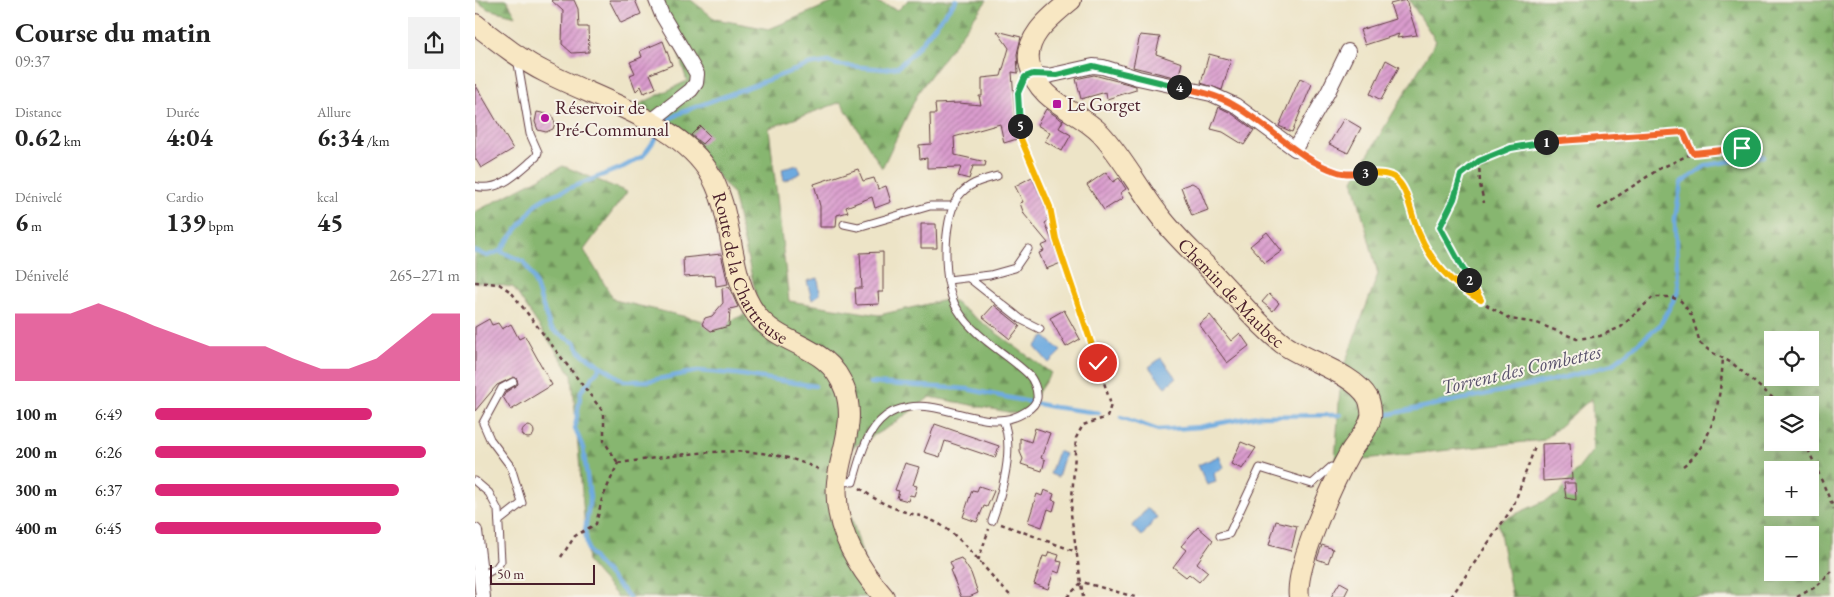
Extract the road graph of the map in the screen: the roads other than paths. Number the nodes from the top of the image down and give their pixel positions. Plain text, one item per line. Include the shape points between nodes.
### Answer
1 (656, 0) edge
2 (1071, 0) edge
3 (475, 24) edge
4 (1348, 51) dead end
5 (516, 54) junction
6 (1033, 74) junction
7 (653, 123) junction
8 (997, 176) dead end
9 (475, 186) edge
10 (954, 206) junction
11 (844, 224) dead end
12 (1028, 249) dead end
13 (969, 278) junction
14 (948, 280) junction
15 (1040, 329) dead end
16 (513, 382) dead end
17 (1003, 420) junction
18 (1340, 470) junction
19 (840, 478) junction
20 (475, 481) edge
21 (499, 521) junction
22 (992, 521) road end
23 (475, 534) edge
24 (1221, 536) dead end
25 (480, 577) junction
26 (483, 597) edge
27 (884, 597) edge
28 (1299, 597) edge

1 - 7 street via 697,74 691,90
2 - 6 street, Chemin de Maubec via 1038,30 1030,44 1028,57
3 - 5 street, Route de la Chartreuse
4 - 6 street via 1295,149 1235,105 1211,94 1138,78 1103,66 1048,76
5 - 7 street, Route de la Chartreuse via 544,72
5 - 9 lane via 537,157 503,183 494,187
6 - 18 street, Chemin de Maubec via 1047,98 1091,123 1184,245 1256,318 1283,344 1353,382 1368,398 1371,416 1368,425
7 - 19 street, Route de la Chartreuse via 673,134 700,160 712,177 726,212 740,279 749,305 760,320 821,356 836,370 846,392 849,417
8 - 10 lane via 977,181 959,196
10 - 11 lane via 930,206 858,227
10 - 14 lane via 945,257
12 - 13 lane via 1015,268
13 - 14 lane
13 - 15 lane via 1022,320
14 - 17 lane via 957,309 976,332 1029,375 1036,387 1037,398 1032,408 1020,416
16 - 21 lane via 503,388 483,423 490,439 511,467 522,503
17 - 19 lane via 987,420 929,407 899,409 887,415
17 - 22 lane via 1008,431 1003,490
18 - 24 lane via 1331,467 1312,484 1260,468 1229,534
18 - 28 street, Chemin de Maubec via 1305,560
19 - 27 street, Route de la Chartreuse via 837,500 843,532 861,568
20 - 21 lane via 489,492 498,510
21 - 25 lane via 501,561 496,568
23 - 25 street
25 - 26 street

